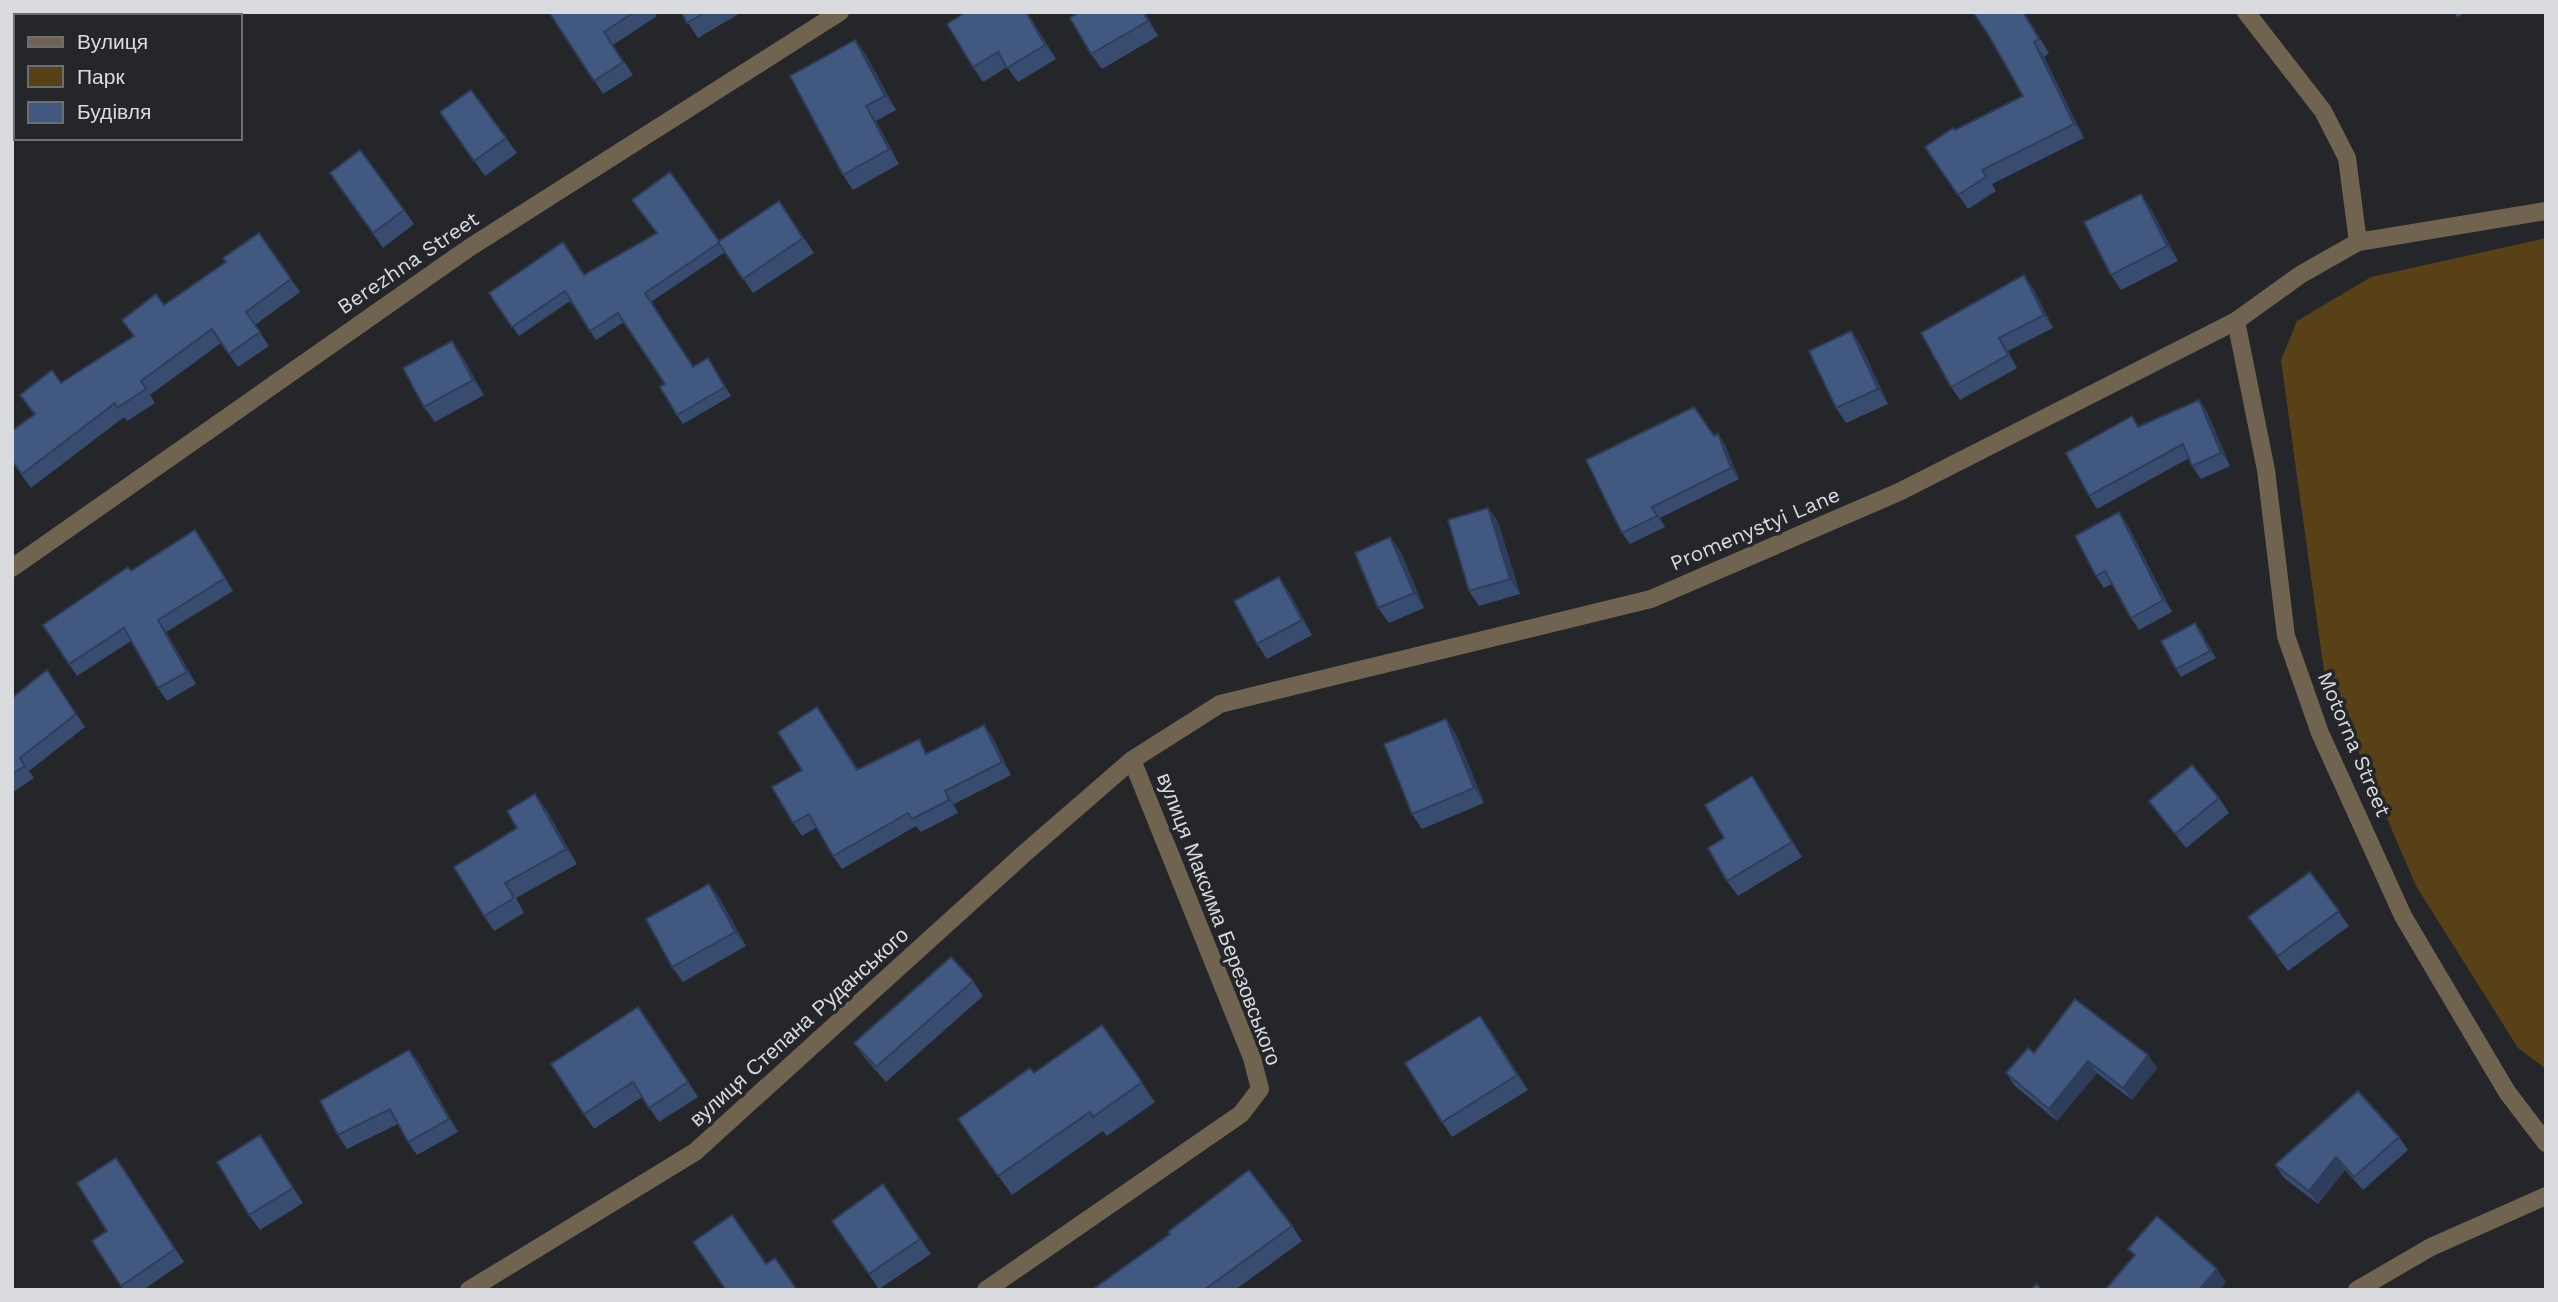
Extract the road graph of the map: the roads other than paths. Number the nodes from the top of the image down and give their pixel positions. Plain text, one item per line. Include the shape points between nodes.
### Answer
1 (840, 12) edge
2 (2246, 12) edge
3 (2546, 211) edge
4 (2358, 242) junction
5 (2236, 321) junction
6 (12, 568) edge
7 (1132, 760) junction
8 (2546, 1143) edge
9 (2546, 1195) edge
10 (469, 1290) edge
11 (986, 1290) edge
12 (2357, 1290) edge

1 - 6 street, Berezhna Street via 470,248
2 - 4 street via 2323,111 2347,158
3 - 4 street, Promenystyi Lane
4 - 5 street, Promenystyi Lane via 2300,275
5 - 7 street, Promenystyi Lane via 1899,492 1651,598 1220,704
5 - 8 street, Motorna Street via 2266,470 2286,636 2320,733 2403,916 2507,1091
7 - 10 street, вулиця Степана Руданського via 695,1152
7 - 11 street, вулиця Максима Березовського via 1252,1058 1260,1089 1241,1114
9 - 12 street via 2431,1247

